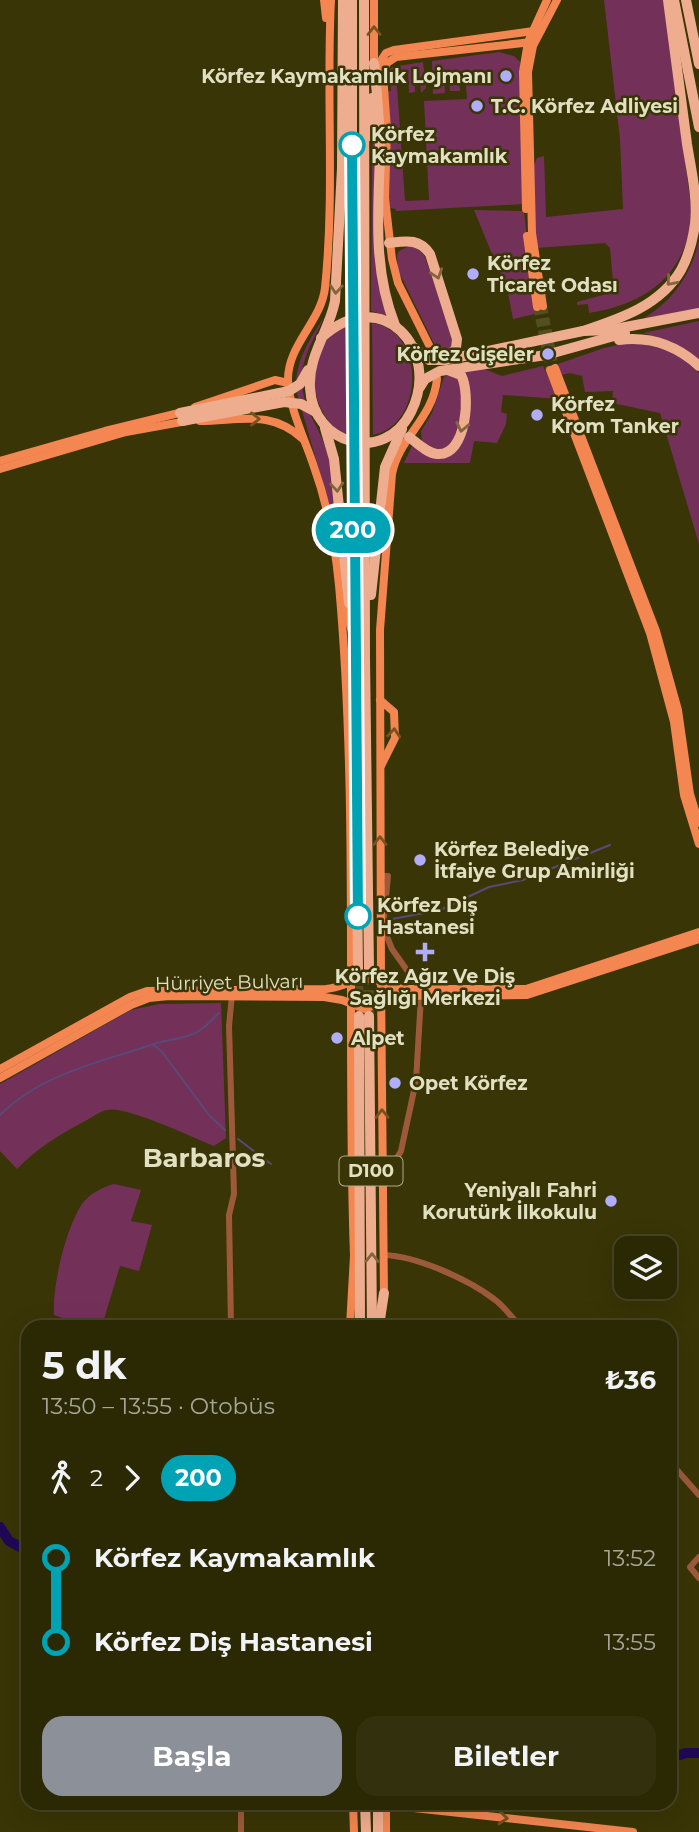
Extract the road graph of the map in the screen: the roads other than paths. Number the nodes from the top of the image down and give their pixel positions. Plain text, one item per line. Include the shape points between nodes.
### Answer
1 (324, 0) edge
2 (331, 0) edge
3 (340, 0) edge
4 (352, 0) edge
5 (364, 0) edge
6 (374, 0) edge
7 (547, 0) edge
8 (557, 0) edge
9 (668, 0) edge
10 (674, 0) edge
11 (687, 0) edge
12 (537, 31) junction
13 (329, 36) junction
14 (532, 42) junction
15 (374, 63) junction
16 (699, 64) edge
17 (383, 72) junction
18 (699, 127) edge
19 (365, 189) junction
20 (386, 213) junction
21 (389, 243) junction
22 (540, 307) tunnel mouth
23 (699, 313) edge
24 (699, 319) edge
25 (392, 323) junction
26 (583, 331) junction
27 (321, 338) junction
28 (410, 343) junction
29 (583, 345) junction
30 (428, 354) junction
31 (292, 358) junction
32 (312, 363) junction
33 (447, 365) junction
34 (699, 366) edge
35 (432, 380) junction
36 (269, 382) junction
37 (288, 383) junction
38 (418, 391) junction
39 (218, 410) junction
40 (315, 414) junction
41 (296, 416) junction
42 (181, 417) junction
43 (278, 421) junction
44 (404, 424) junction
45 (409, 437) junction
46 (306, 442) junction
47 (0, 461) edge
48 (0, 469) edge
49 (339, 584) junction
50 (354, 642) junction
51 (380, 647) junction
52 (365, 658) junction
53 (355, 664) junction
54 (380, 700) junction
55 (349, 722) junction
56 (380, 769) junction
57 (699, 823) edge
58 (699, 844) edge
59 (384, 876) junction
60 (699, 932) edge
61 (699, 939) edge
62 (350, 982) junction
63 (381, 982) junction
64 (232, 993) junction
65 (421, 993) junction
66 (381, 1002) junction
67 (351, 1005) junction
68 (0, 1069) edge
69 (0, 1078) edge
70 (383, 1182) junction
71 (384, 1255) junction
72 (354, 1256) junction
73 (384, 1293) joint
74 (231, 1320) edge
75 (350, 1320) edge
76 (358, 1320) edge
77 (358, 1320) edge
78 (372, 1320) edge
79 (382, 1320) edge
80 (514, 1320) edge
81 (677, 1470) edge
82 (699, 1495) edge
83 (699, 1557) edge
84 (699, 1578) edge
85 (241, 1810) edge
86 (353, 1810) edge
87 (365, 1810) edge
88 (382, 1810) edge
89 (384, 1810) edge
90 (443, 1810) edge
91 (241, 1832) edge
92 (354, 1832) edge
93 (366, 1832) edge
94 (378, 1832) edge
95 (386, 1832) edge
96 (633, 1832) edge

1 - 13 main road
2 - 13 main road
3 -> 27 highway via 342,168 336,288 333,311
4 - 50 highway
5 - 19 highway
15 -> 6 main road
7 - 12 main road
8 - 12 main road
9 -> 26 highway via 693,191 695,224 690,244 680,271 664,290 634,313
10 - 18 highway
11 - 16 highway
12 - 14 main road
12 - 17 main road via 394,50 384,56
13 - 31 main road via 325,285 318,313
14 - 17 main road via 396,58
14 - 22 main road via 523,72 526,234
15 - 19 highway
15 - 25 highway via 379,261
17 - 20 main road
19 - 52 highway
20 - 21 main road
20 - 30 main road via 391,275
21 - 30 main road via 398,283
21 -> 33 highway via 415,241 430,254 457,339
23 - 26 highway
24 - 29 highway
25 - 27 highway via 377,317 350,318
25 - 28 highway
26 - 33 highway
27 - 32 highway
28 - 30 highway
28 - 38 highway
29 - 33 highway via 545,355
29 - 34 highway via 637,338 655,341
30 - 33 highway
31 - 36 main road
31 - 37 main road
32 - 39 highway via 294,389
32 - 40 highway via 310,392
33 - 35 highway via 435,372
33 -> 45 highway via 461,375 467,391 459,441 448,453 437,454
35 - 38 highway
35 - 45 main road via 429,410
35 - 51 main road via 425,408 389,467 374,636
36 - 37 main road
36 - 42 main road via 216,398
37 - 41 main road
38 - 44 highway
39 - 40 highway via 284,402
39 - 42 highway
40 - 44 highway via 344,440 365,443 391,435
40 -> 50 highway via 334,460
41 - 43 main road
41 - 46 main road
42 -> 43 main road
42 - 47 main road via 105,430
42 - 48 main road
43 - 46 main road
44 - 52 highway via 385,467
45 - 51 main road via 392,474
46 - 49 main road via 329,511
49 - 50 main road
49 - 55 main road
50 - 53 highway
51 - 54 main road
52 - 53 highway via 364,970
53 - 55 main road
54 - 56 main road
56 -> 54 main road via 396,734 394,712
55 - 62 main road
59 -> 56 main road
57 - 58 main road via 690,794 678,710 656,631 553,369 650,633 674,722 684,795
59 - 63 main road
59 - 65 street via 385,932
60 - 65 main road, Hürriyet Bulvarı via 526,989
61 - 65 main road, Hürriyet Bulvarı via 527,995
62 - 63 main road, Hürriyet Bulvarı via 366,978
62 - 64 main road, Hürriyet Bulvarı via 335,988
62 - 67 main road
63 - 65 main road, Hürriyet Bulvarı
63 - 66 main road
64 - 67 main road, Hürriyet Bulvarı via 324,997
64 - 68 main road, Hürriyet Bulvarı via 147,991
64 - 69 main road, Hürriyet Bulvarı via 149,998
64 - 74 street
65 - 66 main road, Hürriyet Bulvarı
65 - 70 street via 416,1081 401,1151
66 - 67 main road, Hürriyet Bulvarı via 365,1009
70 -> 66 main road
67 - 72 main road
70 - 71 main road
71 - 73 main road
71 - 80 street via 402,1256 458,1278 495,1299
72 - 75 main road
72 - 76 highway
73 - 79 highway
78 -> 77 highway, D100 via 364,1016
81 - 82 street
83 - 84 street via 690,1567
85 - 91 street
86 - 92 main road
87 - 93 highway
88 - 94 highway
89 - 95 main road
90 -> 96 main road

